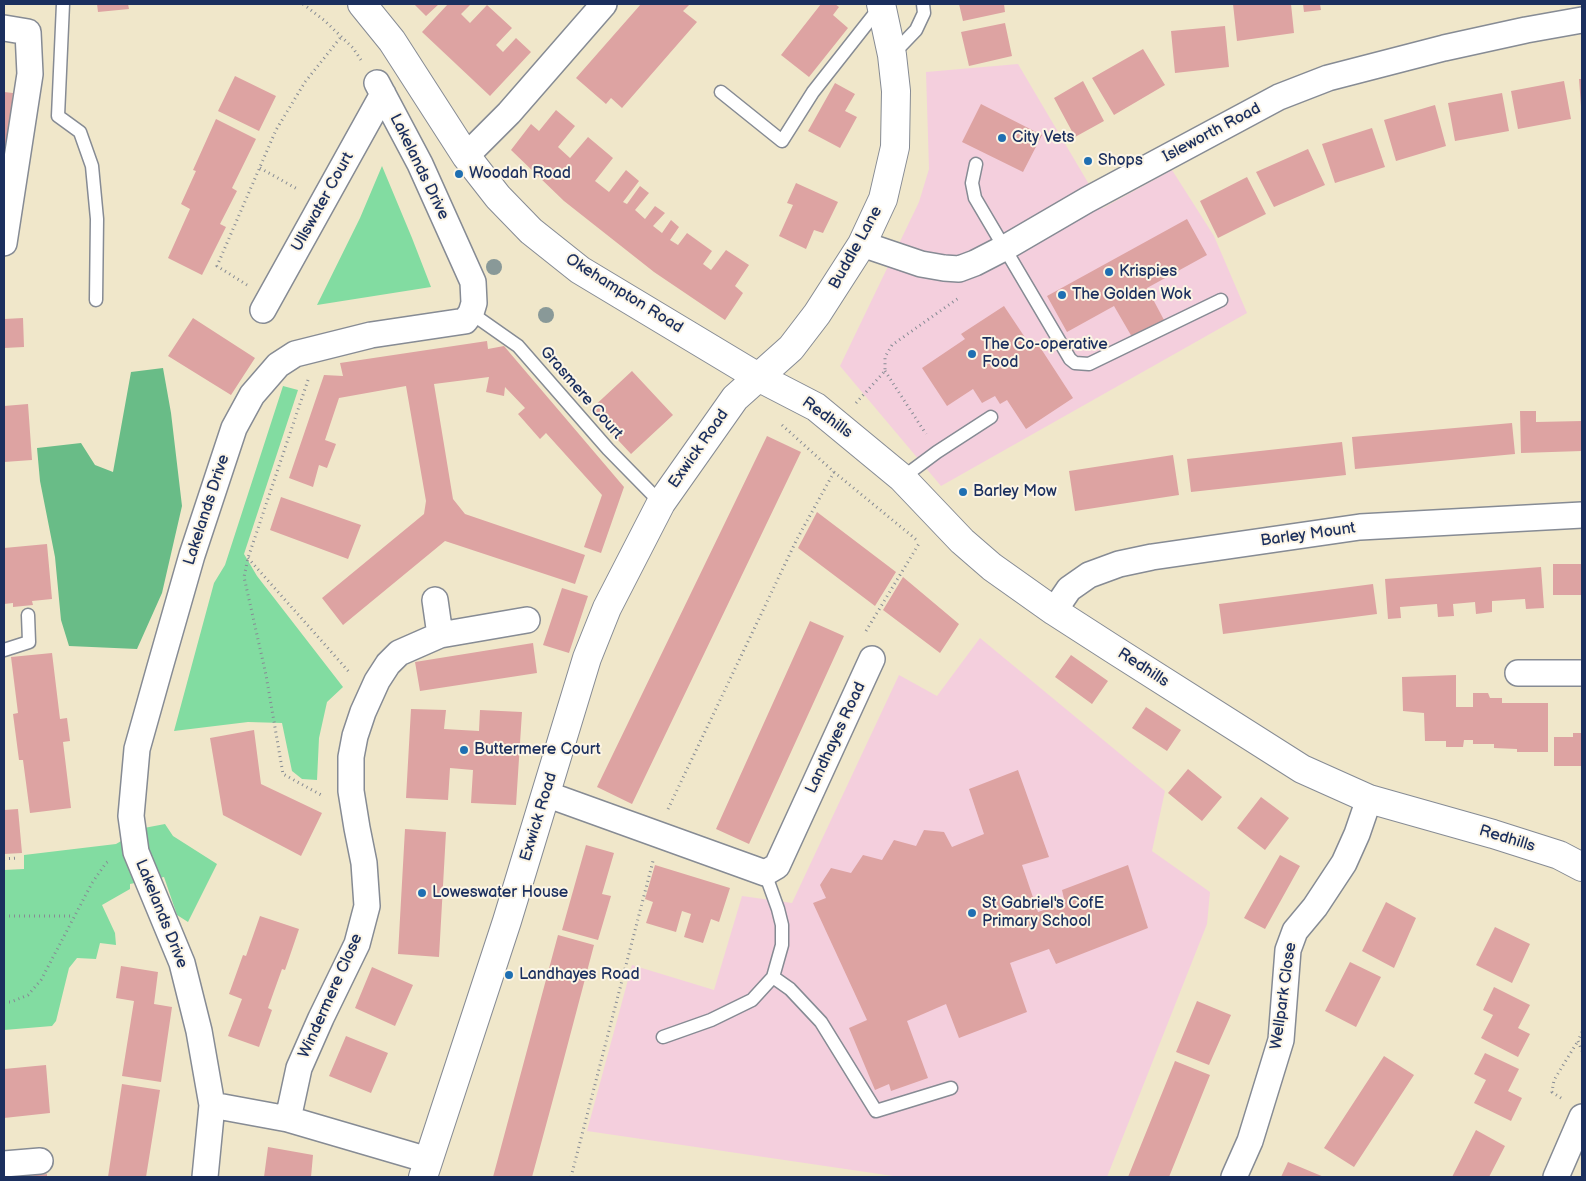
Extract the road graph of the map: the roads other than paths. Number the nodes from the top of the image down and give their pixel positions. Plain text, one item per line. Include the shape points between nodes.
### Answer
1 (63, 4) edge
2 (362, 4) edge
3 (604, 4) edge
4 (881, 4) edge
5 (923, 4) edge
6 (1582, 20) edge
7 (4, 28) edge
8 (892, 55) junction
9 (380, 89) joint
10 (721, 92) dead end
11 (466, 156) junction
12 (976, 164) dead end
13 (4, 243) edge
14 (862, 244) junction
15 (1003, 248) junction
16 (96, 300) dead end
17 (1221, 300) dead end
18 (266, 304) road end
19 (471, 313) junction
20 (758, 377) junction
21 (991, 417) dead end
22 (902, 478) junction
23 (661, 503) junction
24 (1582, 515) edge
25 (435, 600) dead end
26 (1054, 611) junction
27 (28, 615) dead end
28 (527, 620) dead end
29 (440, 636) junction
30 (4, 650) edge
31 (872, 659) road end
32 (1518, 672) dead end
33 (1582, 673) edge
34 (546, 794) junction
35 (1369, 799) junction
36 (1582, 867) edge
37 (765, 873) junction
38 (774, 977) junction
39 (663, 1037) dead end
40 (951, 1088) dead end
41 (212, 1105) junction
42 (1582, 1117) edge
43 (288, 1119) junction
44 (40, 1161) dead end
45 (4, 1164) edge
46 (426, 1169) edge
47 (205, 1177) edge
48 (1234, 1177) edge
49 (1556, 1177) edge

1 - 16 lane via 58,116 80,132 92,166 97,219
2 - 11 street, Okehampton Road via 392,42
3 - 11 street via 509,113
4 - 8 street, Buddle Lane
4 - 10 lane via 813,92 782,141
5 - 8 lane via 924,13 916,30
6 - 15 street, Isleworth Road via 1444,48 1328,78 1279,97
7 - 13 street via 28,32 30,74
8 - 14 street, Buddle Lane via 896,91 895,148 883,199
9 - 18 street, Ullswater Court via 323,203
9 - 19 street, Lakelands Drive via 420,164 473,282
11 - 20 street, Okehampton Road via 531,231 580,270
12 - 15 lane via 972,183 974,198
14 - 15 street, Isleworth Road via 921,264 959,269
14 - 20 street, Buddle Lane via 792,348
15 - 17 lane via 1070,359 1081,364 1089,364
19 - 23 lane, Grasmere Court via 518,346 608,449
19 - 41 street, Lakelands Drive via 465,320 371,335 295,354 278,365 252,395 234,428 192,555 137,749 131,816 136,852 182,964 199,1031
20 - 22 street, Redhills via 816,407
20 - 23 street, Exwick Road via 735,398
21 - 22 lane
22 - 26 street, Redhills via 992,567
23 - 34 street, Exwick Road via 607,608 587,658
24 - 26 street, Barley Mount via 1360,527 1152,557 1089,575 1069,589
25 - 29 street
26 - 35 street, Redhills via 1302,769
27 - 30 lane via 29,642
28 - 29 street, Windermere Close
29 - 43 street, Windermere Close via 400,653 388,664 370,696 355,736 351,756 351,791 364,862 367,906 357,944 299,1068
31 - 37 street, Landhayes Road via 777,866
32 - 33 street
34 - 37 street
34 - 46 street, Exwick Road
35 - 36 street, Redhills via 1560,855
35 - 48 street, Wellpark Close via 1344,863 1292,937 1288,950 1281,1040 1250,1141
37 - 38 lane via 782,924 782,944
38 - 39 lane via 752,1000 711,1020
38 - 40 lane via 790,989 820,1022 876,1111
41 - 43 street
41 - 47 street, Lakelands Drive
42 - 49 street
43 - 46 street
44 - 45 street

